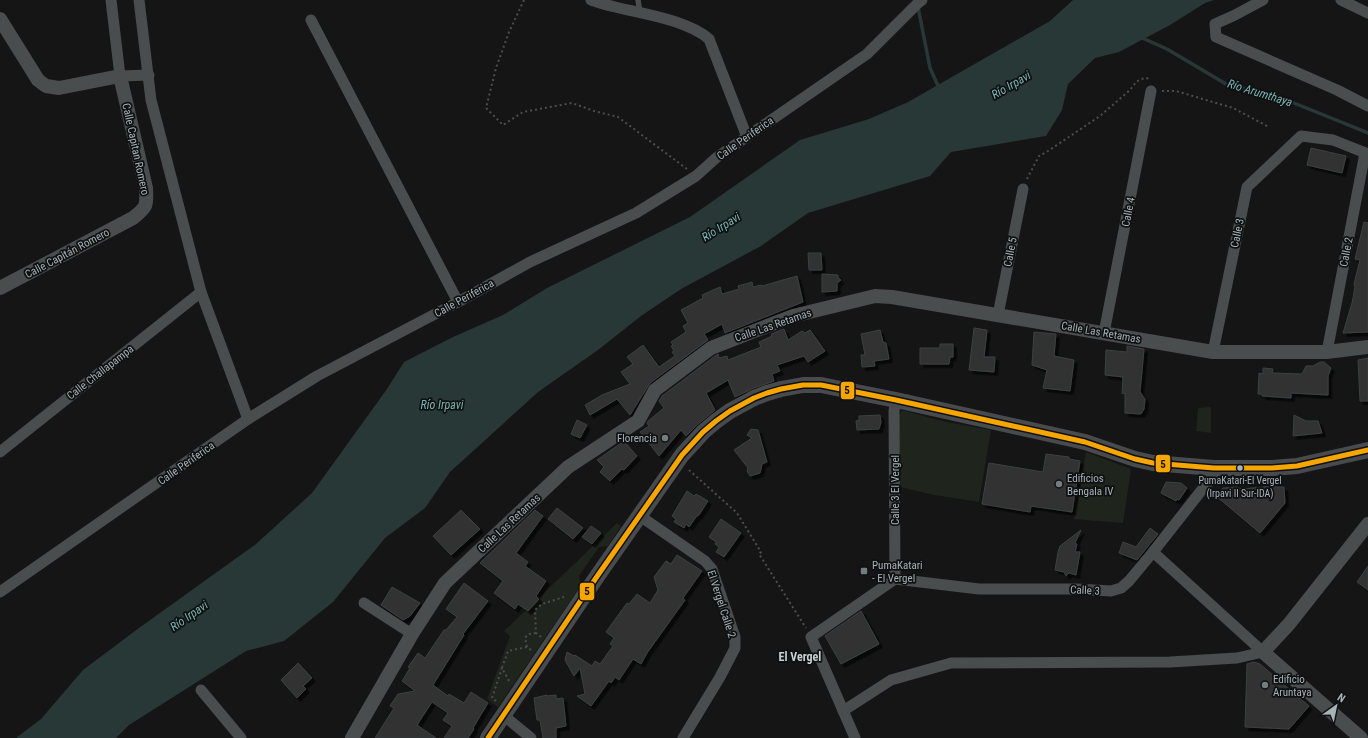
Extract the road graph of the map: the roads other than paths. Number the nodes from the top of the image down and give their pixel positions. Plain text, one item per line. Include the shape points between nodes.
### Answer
1 (110, 0) edge
2 (139, 0) edge
3 (591, 0) edge
4 (638, 0) edge
5 (922, 0) edge
6 (1264, 0) edge
7 (1341, 0) edge
8 (640, 13) junction
9 (1368, 13) edge
10 (0, 19) edge
11 (311, 20) dead end
12 (148, 75) junction
13 (120, 76) junction
14 (1151, 91) road end
15 (1368, 106) edge
16 (747, 136) junction
17 (1367, 153) edge
18 (1023, 189) road end
19 (133, 218) joint
20 (0, 288) edge
21 (201, 292) junction
22 (458, 302) junction
23 (998, 315) junction
24 (1104, 333) junction
25 (1368, 346) edge
26 (1213, 352) junction
27 (1327, 352) junction
28 (896, 400) junction
29 (248, 419) junction
30 (1368, 450) edge
31 (0, 452) edge
32 (1214, 468) junction
33 (640, 516) junction
34 (1368, 524) edge
35 (1154, 552) junction
36 (895, 579) junction
37 (0, 592) edge
38 (364, 603) dead end
39 (412, 634) junction
40 (1263, 652) junction
41 (201, 690) dead end
42 (500, 709) junction
43 (843, 711) junction
44 (241, 738) edge
45 (352, 738) edge
46 (488, 738) edge
47 (531, 738) edge
48 (684, 738) edge
49 (855, 738) edge
50 (1361, 738) edge

1 - 13 street
2 - 12 street
3 - 8 street
4 - 8 lane
5 - 16 street, Calle Periferica via 868,54
6 - 15 street via 1215,24 1216,37
7 - 9 street
8 - 16 street via 694,29 709,39
10 - 13 street via 38,80 46,86 59,88
11 - 22 street
12 - 13 street
12 - 21 street via 151,100
13 - 19 street, Calle Capitan Romero via 146,188 147,200 144,209
14 - 24 street, Calle 4
16 - 22 street, Calle Periferica via 696,176 636,213 530,262
17 - 26 street, Calle 3 via 1333,140 1302,136 1247,187
17 - 27 street, Calle 2
18 - 23 street, Calle 5
19 - 20 street, Calle Capitán Romero
21 - 29 street
21 - 31 street, Calle Challapampa
22 - 29 street, Calle Periferica via 317,376
23 - 24 street, Calle Las Retamas
23 - 39 street, Calle Las Retamas via 892,296 875,296 793,316 711,348 655,390 638,421 568,467 445,583
24 - 26 street, Calle Las Retamas
25 - 27 street, Calle Las Retamas
26 - 27 street, Calle Las Retamas
28 - 32 main road via 1085,442 1135,459
28 - 33 main road via 821,385 781,389 754,398 730,411 703,432 682,455
28 - 36 street, Calle 3 El Vergel
29 - 37 street, Calle Periferica
30 - 32 main road via 1297,466 1260,469
32 - 35 street, Calle 3 via 1212,477
33 - 42 main road
33 - 48 street, El Vergel Calle 2 via 712,568 735,637 735,648
34 - 40 street
35 - 36 street, Calle 3 via 1129,581 1112,591 979,589
35 - 40 street
36 - 43 street via 811,637
38 - 39 street
39 - 45 street, Calle Las Retamas
40 - 43 street via 1237,658 1177,662 951,663 891,680
40 - 50 street
41 - 44 street
42 - 46 main road
42 - 47 street
43 - 49 street

